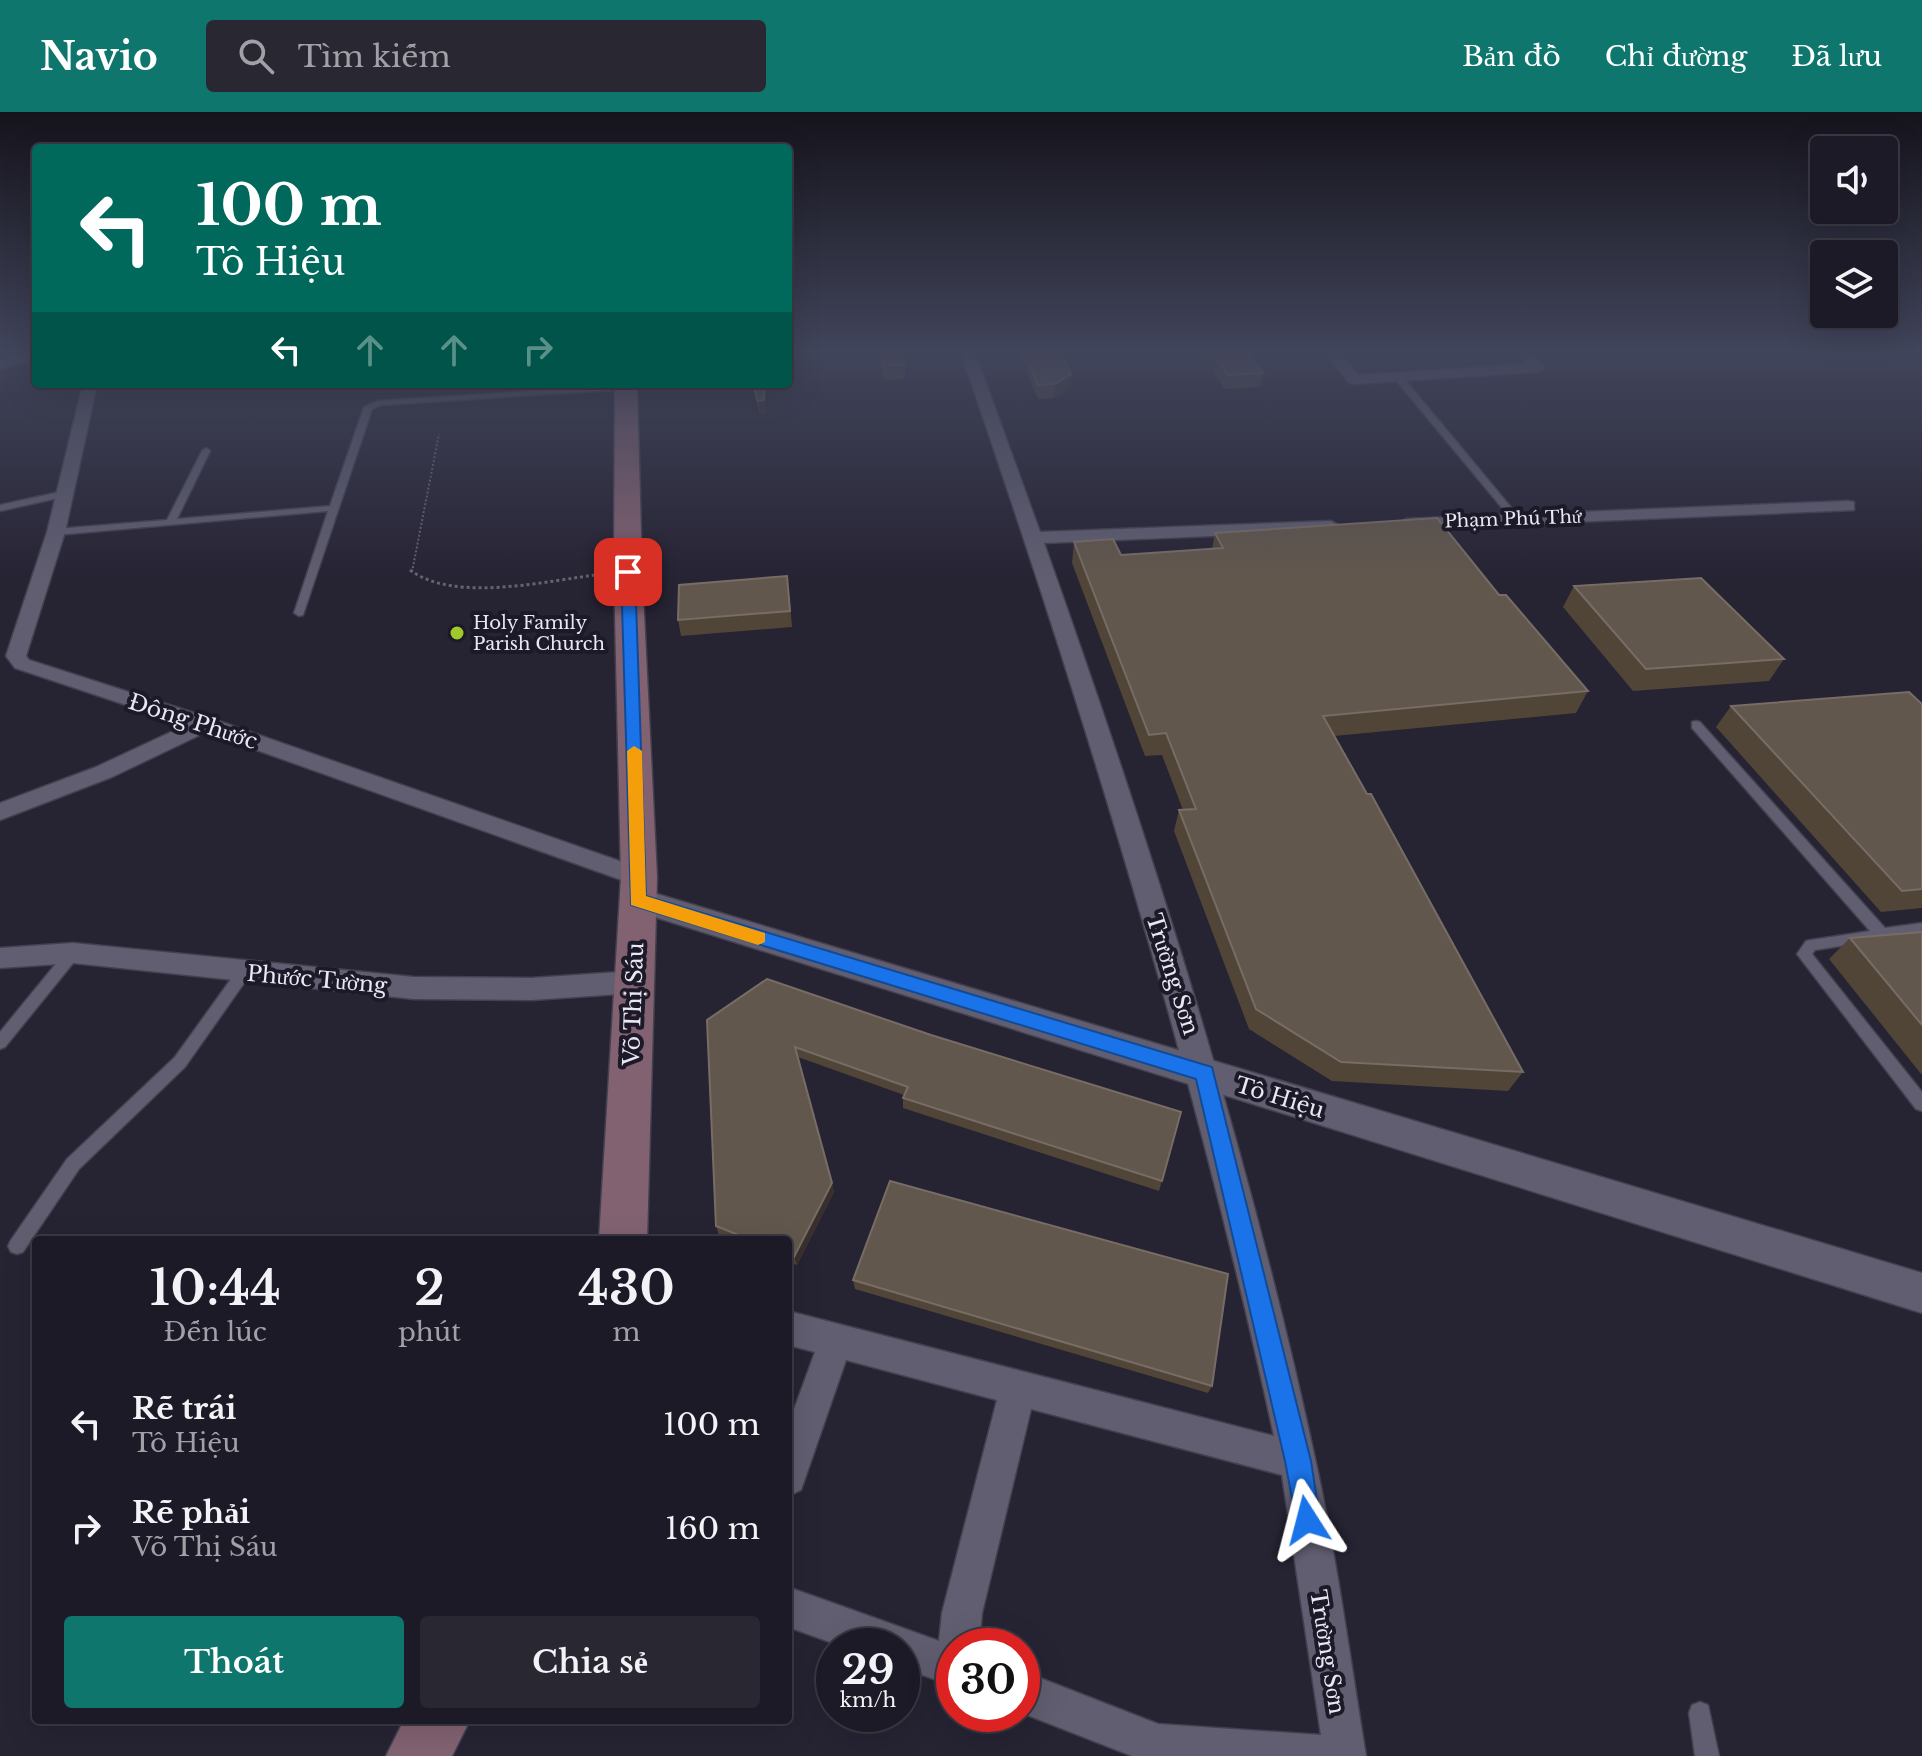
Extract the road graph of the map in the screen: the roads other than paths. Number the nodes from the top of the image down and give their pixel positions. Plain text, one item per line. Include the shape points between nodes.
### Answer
1 (80, 427) edge
2 (361, 427) edge
3 (626, 427) edge
4 (995, 427) edge
5 (1439, 427) edge
6 (206, 451) dead end
7 (64, 494) junction
8 (1848, 506) dead end
9 (0, 508) edge
10 (334, 508) junction
11 (1516, 519) junction
12 (171, 522) junction
13 (1392, 524) edge
14 (1345, 526) edge
15 (56, 532) junction
16 (1035, 538) junction
17 (299, 613) dead end
18 (205, 724) junction
19 (1696, 725) dead end
20 (0, 812) edge
21 (638, 889) junction
22 (1922, 928) edge
23 (1880, 932) junction
24 (73, 953) junction
25 (0, 958) edge
26 (244, 972) junction
27 (634, 982) junction
28 (0, 1043) edge
29 (1204, 1073) junction
30 (1922, 1104) edge
31 (623, 1236) edge
32 (17, 1246) dead end
33 (1922, 1293) edge
34 (792, 1329) edge
35 (836, 1341) junction
36 (1018, 1388) junction
37 (1298, 1461) junction
38 (792, 1466) edge
39 (792, 1608) edge
40 (847, 1628) edge
41 (961, 1628) edge
42 (1040, 1699) edge
43 (1700, 1713) dead end
44 (437, 1724) edge
45 (417, 1756) edge
46 (1320, 1756) edge
47 (1345, 1756) edge
48 (1707, 1756) edge

1 - 7 street, Đông Phước
2 - 10 lane
3 - 21 main road, Võ Thị Sáu
4 - 16 street, Trường Sơn
5 - 11 lane
6 - 12 lane
7 - 9 lane
7 - 15 street, Đông Phước
8 - 11 street, Phạm Phú Thứ
10 - 12 lane
10 - 17 lane
11 - 13 street, Phạm Phú Thứ
12 - 15 lane
14 - 16 street
15 - 18 street, Đông Phước via 16,656 22,664
16 - 29 street, Trường Sơn
18 - 20 street via 111,772
18 - 21 street, Đông Phước
19 - 23 lane
21 - 27 main road, Võ Thị Sáu
21 - 29 street, Tô Hiệu
22 - 23 lane
23 - 30 lane via 1811,945 1804,954
24 - 25 street, Phước Tường
24 - 26 street, Phước Tường
24 - 28 lane
26 - 27 street, Phước Tường via 477,990
26 - 32 lane via 180,1062 73,1164
27 - 31 main road, Võ Thị Sáu
29 - 33 street, Tô Hiệu
29 - 37 street, Trường Sơn
34 - 35 street
35 - 36 street
35 - 38 street
36 - 37 street
36 - 41 street
37 - 47 street, Trường Sơn
39 - 40 street
42 - 46 street via 1158,1745
43 - 48 lane
44 - 45 main road

